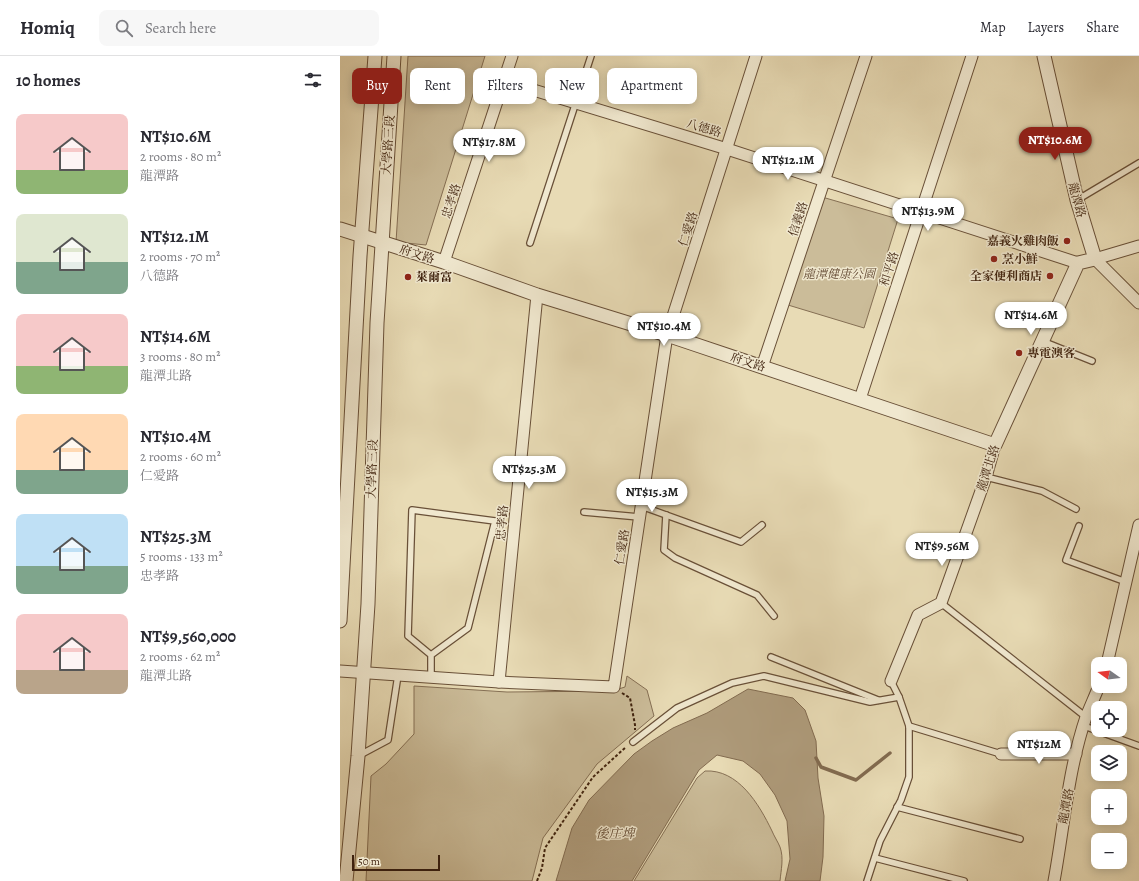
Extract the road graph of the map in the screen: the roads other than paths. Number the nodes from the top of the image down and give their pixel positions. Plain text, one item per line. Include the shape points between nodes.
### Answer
1 (374, 56) edge
2 (394, 56) edge
3 (512, 56) edge
4 (591, 56) edge
5 (756, 56) edge
6 (866, 56) edge
7 (972, 56) edge
8 (1044, 56) edge
9 (508, 68) edge
10 (587, 68) edge
11 (496, 104) edge
12 (574, 104) edge
13 (582, 104) edge
14 (728, 149) junction
15 (1139, 163) edge
16 (824, 181) junction
17 (1077, 200) junction
18 (922, 212) junction
19 (340, 229) edge
20 (361, 236) junction
21 (381, 243) junction
22 (530, 243) dead end
23 (1139, 246) edge
24 (1095, 259) junction
25 (444, 262) junction
26 (1078, 262) junction
27 (536, 295) junction
28 (1139, 303) edge
29 (667, 335) junction
30 (1042, 341) junction
31 (1092, 361) dead end
32 (762, 367) junction
33 (860, 399) junction
34 (995, 445) junction
35 (986, 477) junction
36 (1076, 509) dead end
37 (584, 512) dead end
38 (640, 512) junction
39 (666, 515) junction
40 (762, 525) dead end
41 (1139, 525) edge
42 (1079, 526) dead end
43 (1135, 559) edge
44 (1126, 582) junction
45 (942, 603) junction
46 (774, 616) dead end
47 (340, 621) edge
48 (431, 655) junction
49 (771, 657) dead end
50 (1109, 657) edge
51 (340, 671) edge
52 (364, 672) junction
53 (398, 675) junction
54 (431, 677) junction
55 (499, 682) junction
56 (891, 682) joint
57 (1096, 693) edge
58 (899, 697) junction
59 (878, 700) junction
60 (1085, 722) junction
61 (909, 726) junction
62 (633, 742) road end
63 (1139, 746) edge
64 (1001, 754) joint
65 (1076, 754) junction
66 (358, 756) junction
67 (897, 807) junction
68 (1020, 839) dead end
69 (875, 858) junction
70 (346, 881) edge
71 (867, 881) edge
72 (964, 881) edge
73 (1054, 881) edge

1 - 20 street, 大學路三段
2 - 21 street, 大學路三段
3 - 9 street, 忠孝路
4 - 10 lane
5 - 14 street, 仁愛路
6 - 16 street, 信義路
7 - 18 street, 和平路
8 - 17 street, 龍潭路
11 - 25 street, 忠孝路
12 - 22 lane
13 - 14 street, 八德路
14 - 16 street, 八德路
14 - 29 street, 仁愛路
15 - 17 lane
16 - 18 street, 八德路
16 - 32 street, 信義路
17 - 24 street, 龍潭路
18 - 26 street, 八德路
18 - 33 street, 和平路
19 - 20 street, 府文路
20 - 21 street, 府文路
20 - 47 street, 大學路三段
21 - 25 street, 府文路
21 - 52 street, 大學路三段
23 - 24 street
24 - 26 street
24 - 28 street, 龍潭路
25 - 27 street, 府文路
26 - 30 street, 龍潭北路
27 - 29 street, 府文路
27 - 55 street, 忠孝路
29 - 32 street, 府文路
29 - 38 street, 仁愛路
30 - 31 lane
30 - 34 street, 龍潭北路
32 - 33 street, 府文路
33 - 34 street, 府文路
34 - 35 street, 龍潭北路
35 - 36 lane via 1042,491
35 - 45 street, 龍潭北路
37 - 38 lane
38 - 39 lane
38 - 55 street, 仁愛路 via 614,687
39 - 40 lane via 741,542
39 - 46 lane via 664,550 675,558 757,595
41 - 43 street
42 - 44 lane via 1066,560
43 - 44 street
44 - 50 street
45 - 56 street via 918,615
45 - 60 lane
48 - 48 lane via 408,636 412,510 495,521 468,628
48 - 54 lane
49 - 59 lane
51 - 52 street
52 - 53 street
52 - 66 street, 大學路三段
53 - 54 street
53 - 66 lane via 388,740
54 - 55 street
56 - 58 lane
57 - 60 street, 龍潭路
58 - 59 lane
58 - 61 lane
59 - 62 lane via 870,702 764,676 732,683 677,708
60 - 63 lane
60 - 65 street, 龍潭路
61 - 64 lane
61 - 67 lane via 909,777
64 - 65 street
65 - 73 street, 龍潭路
66 - 70 street, 大學路三段
67 - 68 lane
67 - 69 lane via 880,841
69 - 71 lane
69 - 72 lane

